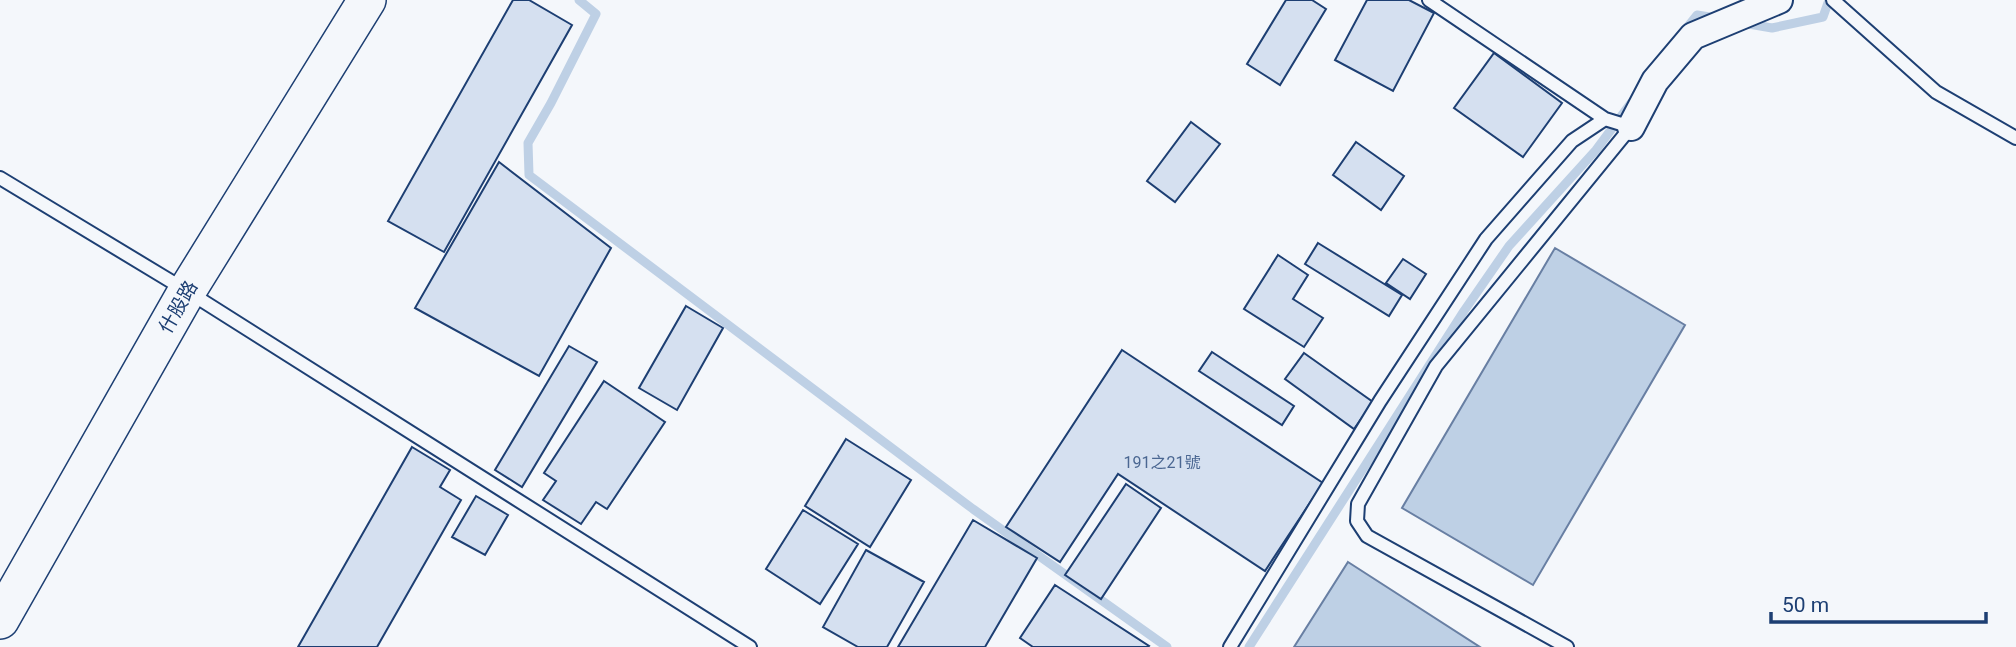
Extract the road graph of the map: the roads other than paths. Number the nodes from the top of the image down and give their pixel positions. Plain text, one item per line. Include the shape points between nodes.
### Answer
1 (367, 0) edge
2 (1429, 0) edge
3 (1779, 0) edge
4 (1833, 0) edge
5 (1605, 119) junction
6 (1631, 127) junction
7 (2016, 138) edge
8 (0, 178) edge
9 (187, 291) junction
10 (0, 620) edge
11 (750, 647) edge
12 (1230, 647) edge
13 (1567, 647) edge

1 - 9 street, 什股路
2 - 5 lane
3 - 6 street via 1693,36 1655,81
4 - 7 lane via 1936,92
5 - 6 lane
5 - 12 lane via 1572,141 1486,239 1380,401
6 - 13 lane via 1436,366 1359,503 1357,521 1367,536
8 - 9 lane
9 - 10 street, 什股路
9 - 11 lane

